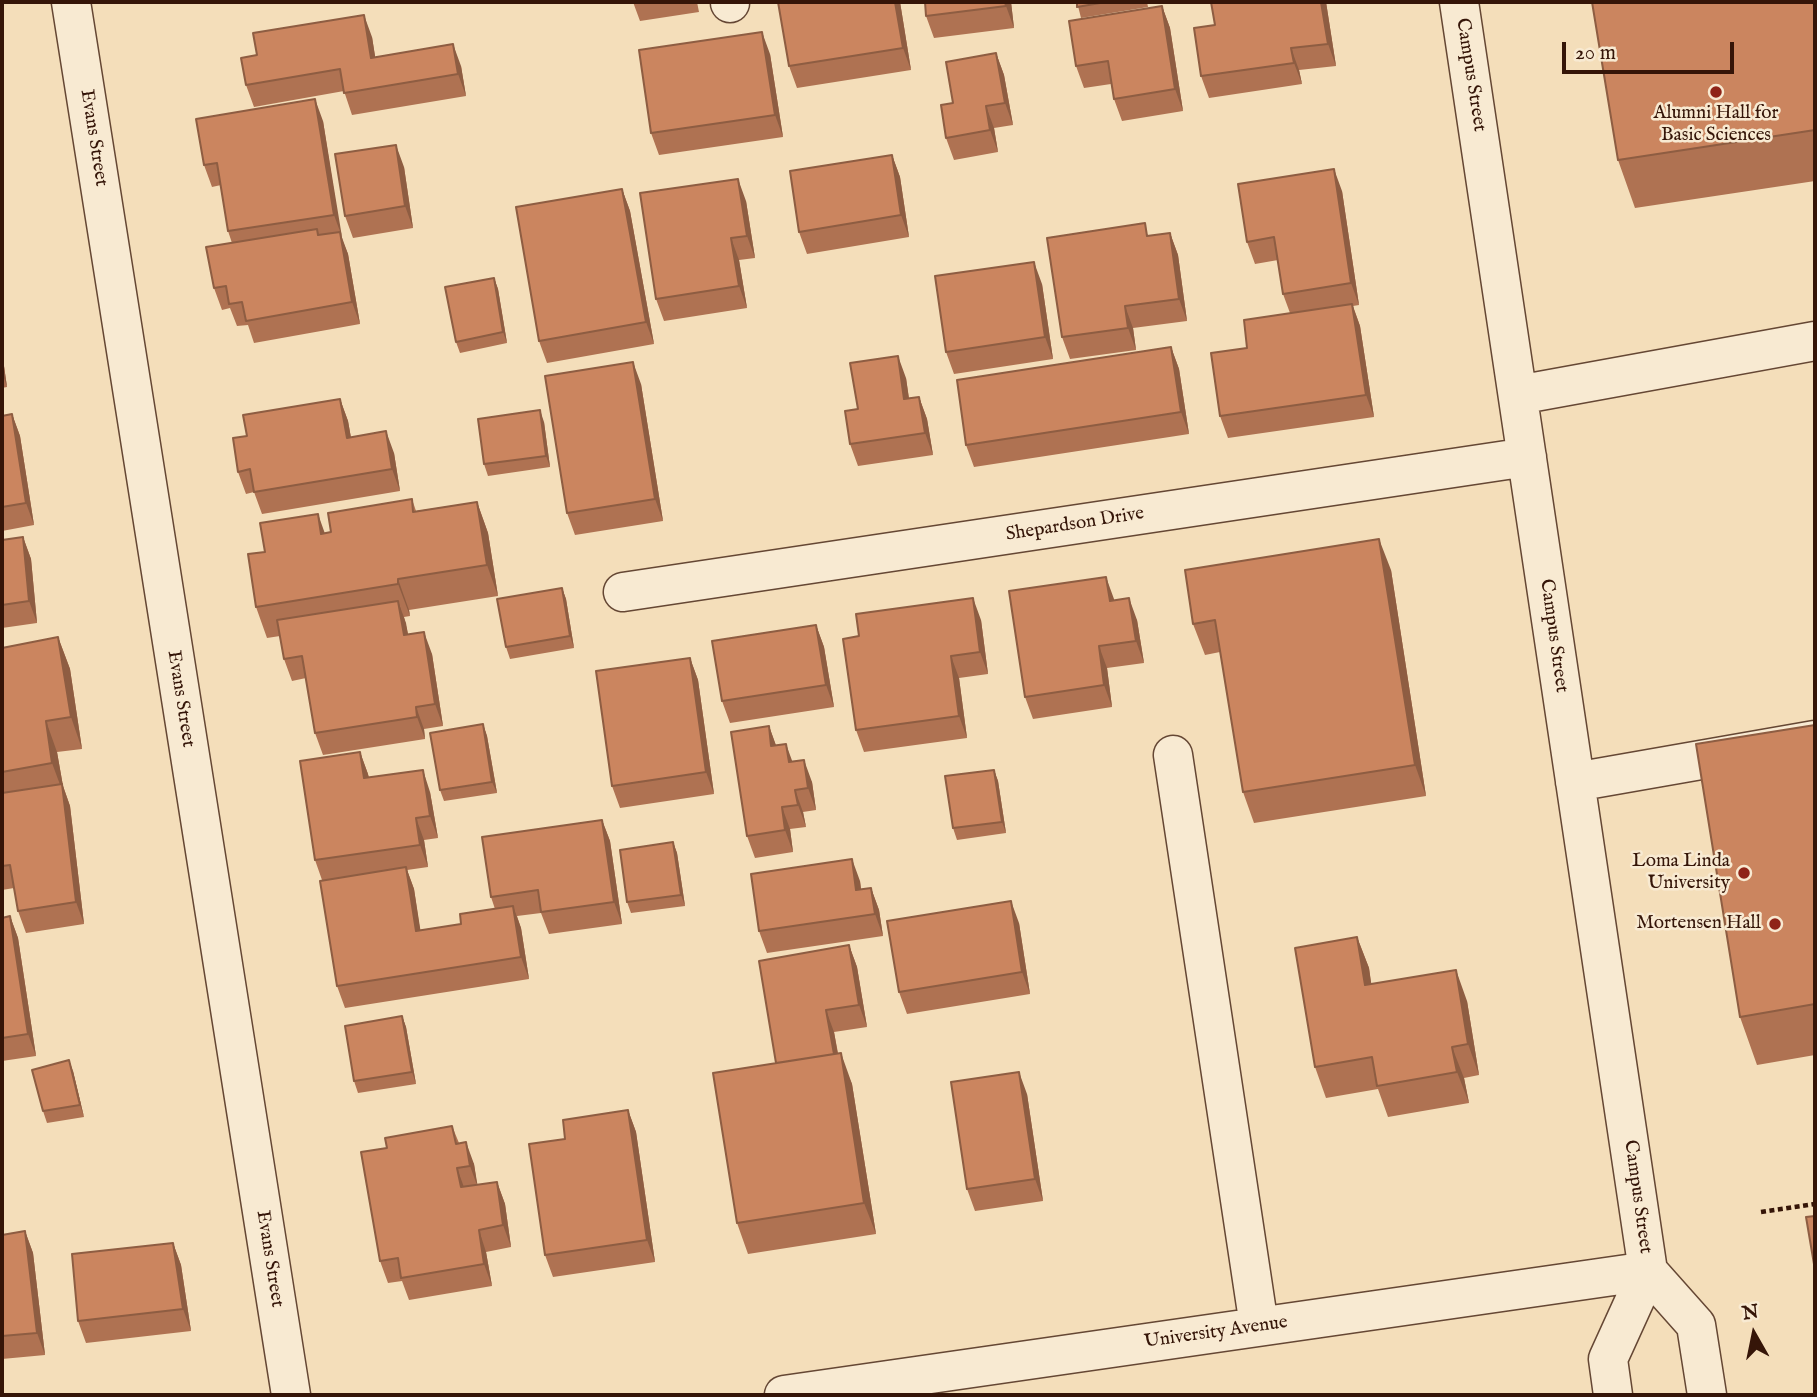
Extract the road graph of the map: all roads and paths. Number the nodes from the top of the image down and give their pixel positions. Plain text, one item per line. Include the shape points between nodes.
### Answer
1 (71, 2) edge
2 (1459, 2) edge
3 (1815, 341) edge
4 (1518, 395) junction
5 (1527, 457) junction
6 (623, 592) dead end
7 (1815, 740) edge
8 (1172, 755) dead end
9 (1575, 782) junction
10 (1815, 1204) edge
11 (1760, 1212) dead end
12 (1648, 1271) junction
13 (1259, 1326) junction
14 (291, 1395) edge
15 (784, 1395) edge
16 (1614, 1395) edge
17 (1707, 1395) edge

1 - 14 street, Evans Street
2 - 4 street, Campus Street
3 - 4 street
4 - 5 street, Campus Street
5 - 6 street, Shepardson Drive
5 - 9 street, Campus Street
7 - 9 street
8 - 13 street
9 - 12 street, Campus Street
10 - 11 path
12 - 13 street, University Avenue
12 - 16 street, Campus Street via 1608,1359
12 - 17 street, Campus Street via 1696,1325
13 - 15 street, University Avenue

